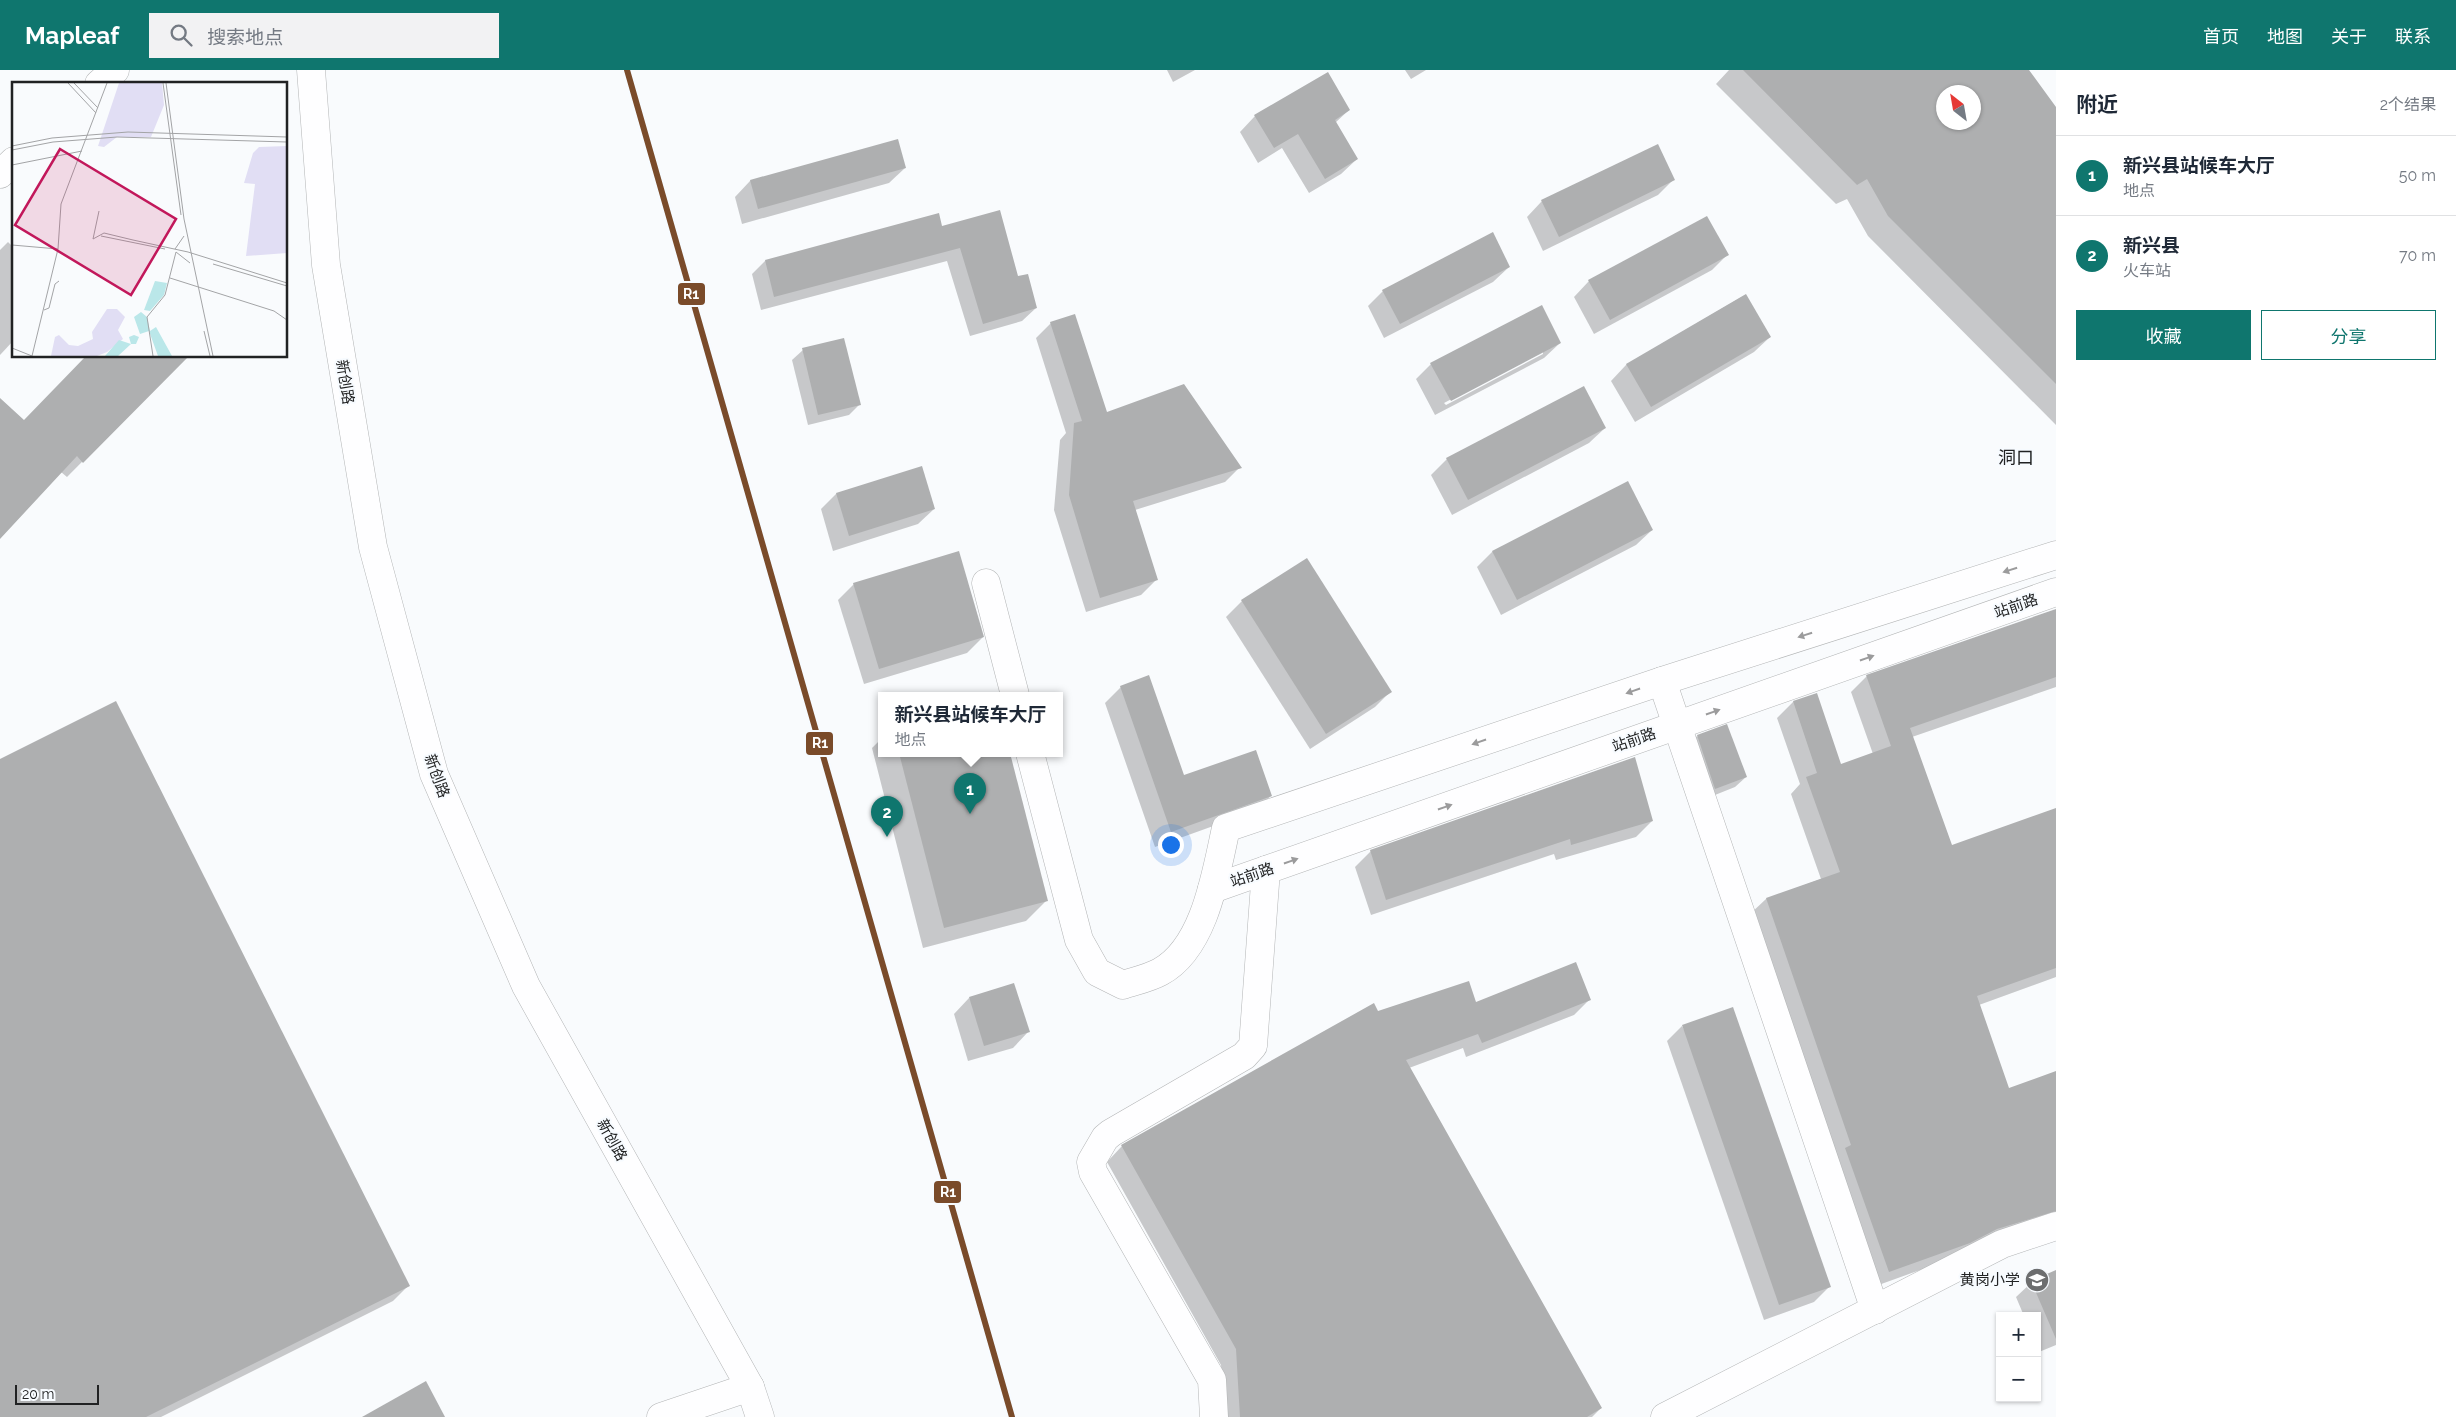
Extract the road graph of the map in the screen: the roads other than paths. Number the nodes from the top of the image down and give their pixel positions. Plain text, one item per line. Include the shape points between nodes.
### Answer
1 (115, 70) edge
2 (311, 70) edge
3 (101, 82) edge
4 (12, 163) edge
5 (0, 174) edge
6 (2056, 555) edge
7 (986, 583) dead end
8 (2056, 592) edge
9 (1662, 681) junction
10 (1014, 692) edge
11 (1676, 725) junction
12 (1031, 757) edge
13 (1266, 870) junction
14 (1212, 889) junction
15 (2056, 1226) edge
16 (1875, 1310) junction
17 (750, 1387) junction
18 (661, 1417) edge
19 (760, 1417) edge
20 (1214, 1417) edge
21 (1665, 1417) edge

1 - 3 street
2 - 17 street, 新创路 via 326,264 373,547 434,774 526,986
4 - 5 street
6 -> 9 street
7 - 10 street
11 -> 8 street, 站前路
9 - 11 street
9 -> 14 street via 1226,828
13 -> 11 street, 站前路
11 - 16 street
12 - 14 street via 1079,940 1097,972 1123,985 1161,972 1186,950 1208,905
13 - 14 street, 站前路
13 - 20 street via 1253,1046 1244,1056 1111,1133 1091,1162 1093,1172 1212,1380
15 - 16 street via 2002,1244
16 - 21 street
17 - 18 street
17 - 19 street, 新创路

